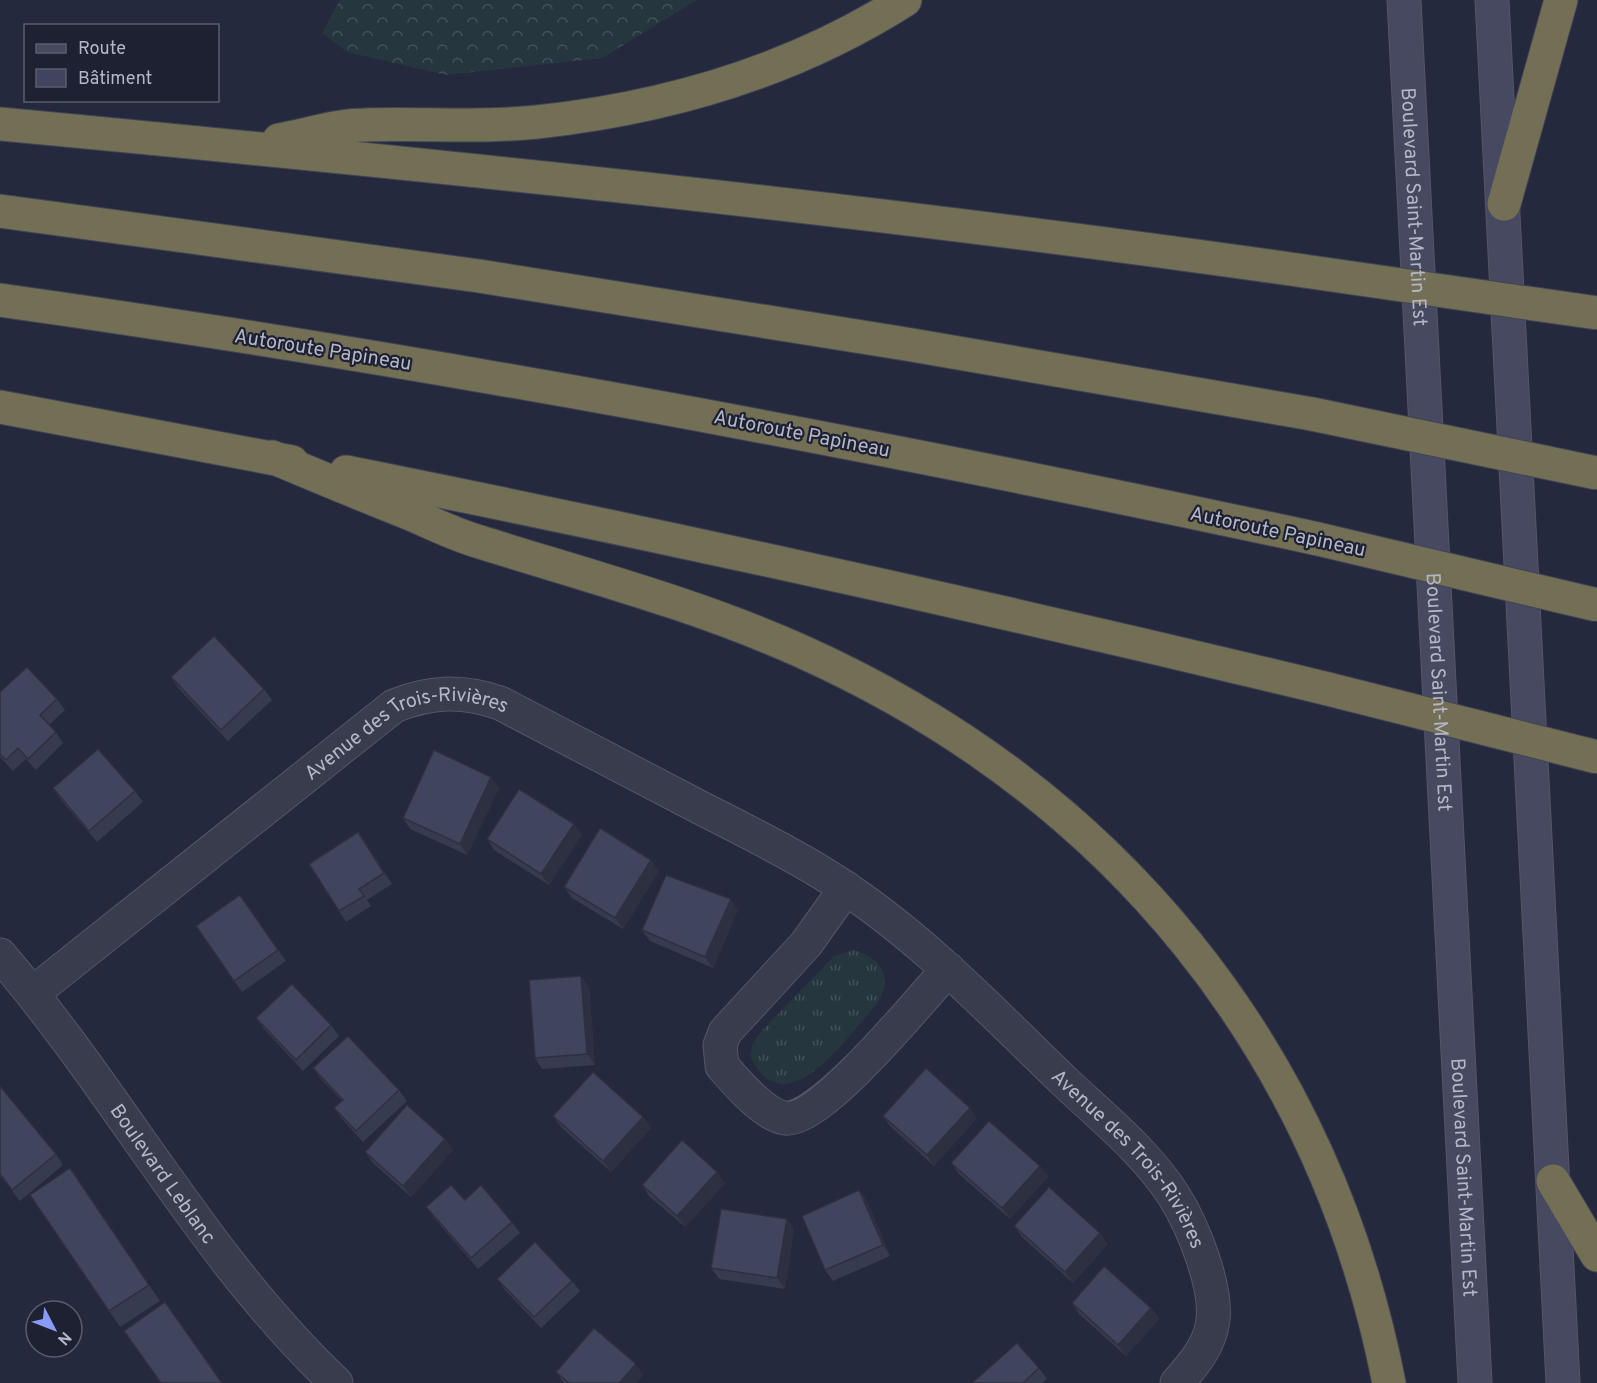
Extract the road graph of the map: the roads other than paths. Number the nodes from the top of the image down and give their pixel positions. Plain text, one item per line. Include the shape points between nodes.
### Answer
1 (905, 0) edge
2 (1404, 0) edge
3 (1492, 0) edge
4 (1562, 0) edge
5 (0, 124) edge
6 (242, 147) junction
7 (1504, 204) junction
8 (0, 211) edge
9 (0, 300) edge
10 (1597, 313) edge
11 (0, 407) edge
12 (272, 458) junction
13 (1597, 472) edge
14 (1597, 605) edge
15 (1597, 757) edge
16 (846, 888) junction
17 (0, 955) edge
18 (948, 969) junction
19 (33, 993) junction
20 (1552, 1181) junction
21 (1597, 1255) edge
22 (336, 1383) edge
23 (1177, 1383) edge
24 (1389, 1383) edge
25 (1475, 1383) edge
26 (1563, 1383) edge

1 - 6 highway via 816,48 747,76 679,97 536,122 458,126 362,124
2 - 25 main road, Boulevard Saint-Martin Est
3 - 7 main road
4 - 7 highway
5 - 6 highway
6 - 10 highway, bridge via 763,201 1089,241
7 - 20 main road
8 - 13 highway, bridge via 479,276 918,346 1312,414
9 - 14 highway, Autoroute Papineau, bridge via 213,331 594,395 955,462 1318,539
11 - 12 highway
12 - 15 highway, bridge via 822,570 1328,689
12 - 24 highway via 476,541 661,597 802,651 924,714 1043,796 1117,863 1174,927 1224,993 1286,1089 1338,1203 1368,1296
16 - 18 street, Avenue des Trois-Rivières
16 - 18 street via 806,944 725,1032 720,1045 722,1066 773,1114 796,1118 819,1105
16 - 19 street, Avenue des Trois-Rivières via 783,850 500,703 476,694 435,694 394,706 377,718
17 - 19 street, Boulevard Leblanc
18 - 23 street, Avenue des Trois-Rivières via 1098,1113 1175,1198 1206,1270 1214,1309 1210,1336
19 - 22 street, Boulevard Leblanc via 229,1266
20 - 21 highway
20 - 26 main road

